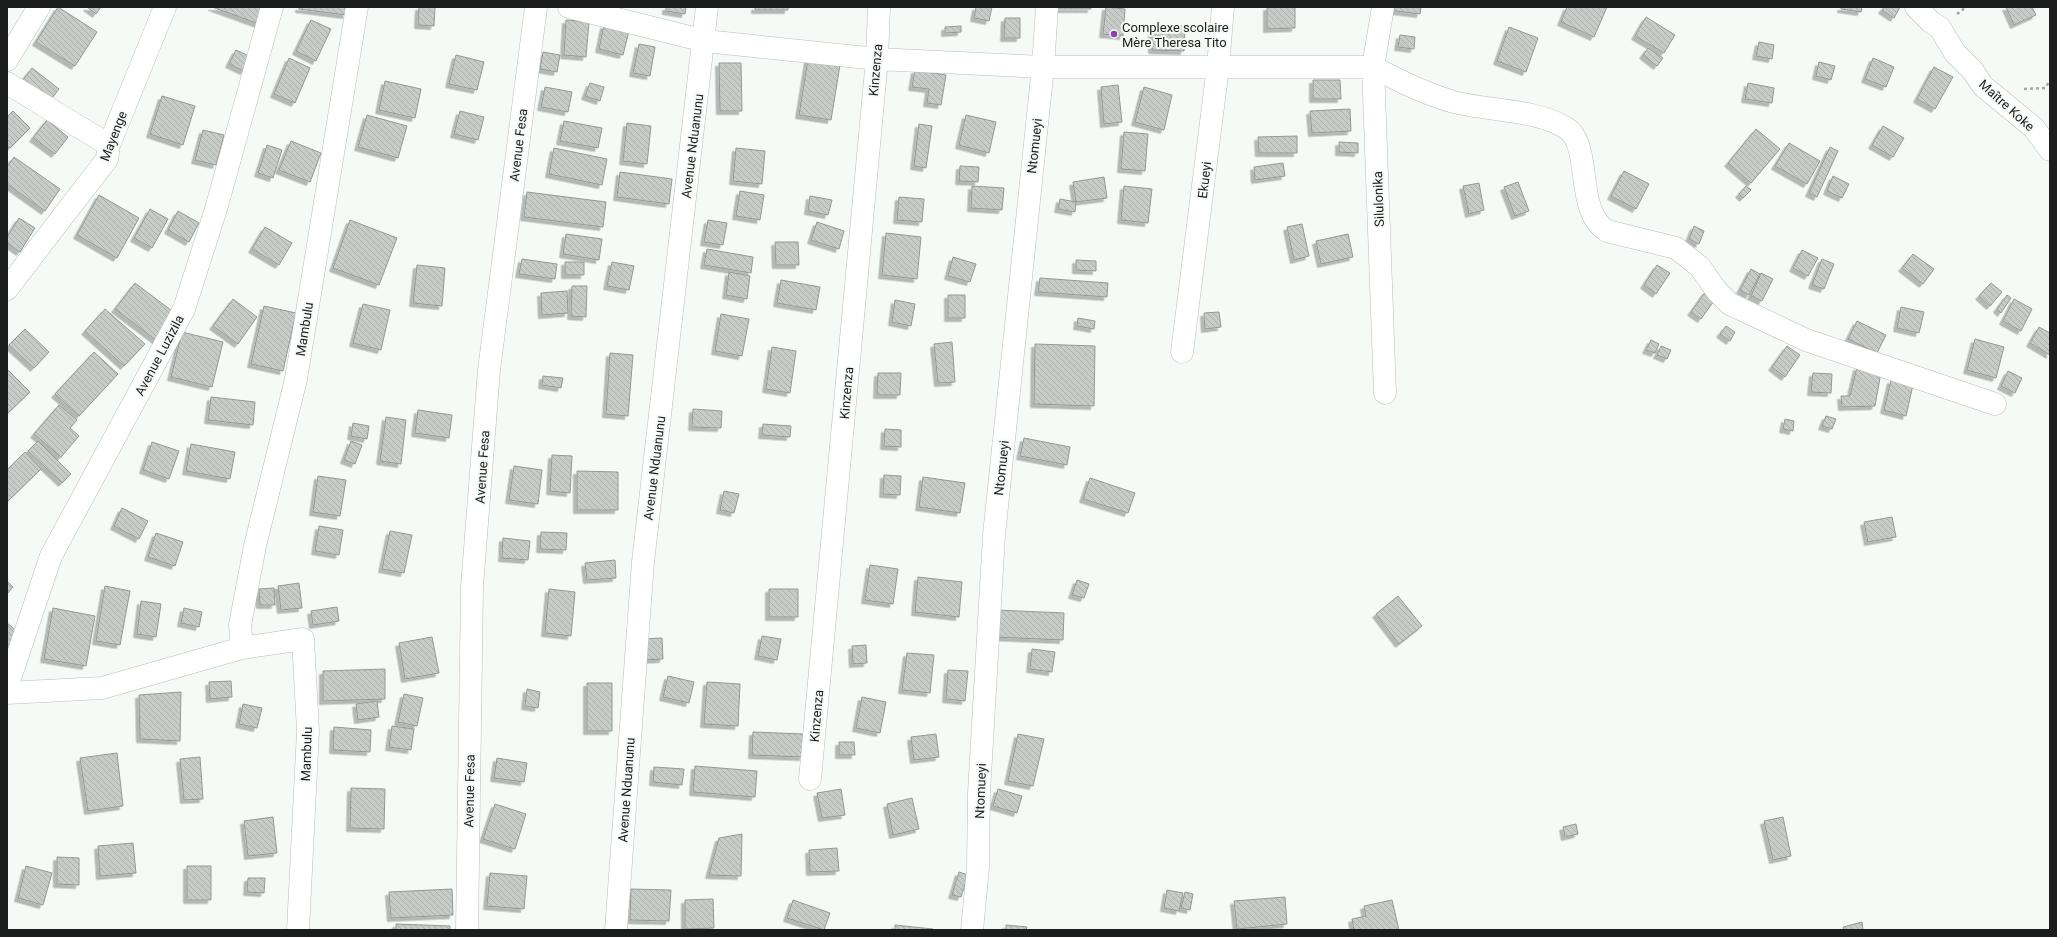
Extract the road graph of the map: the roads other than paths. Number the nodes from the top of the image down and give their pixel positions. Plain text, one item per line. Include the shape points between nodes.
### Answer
1 (39, 7) edge
2 (165, 7) edge
3 (272, 7) edge
4 (357, 7) edge
5 (536, 7) edge
6 (569, 7) edge
7 (707, 7) edge
8 (880, 7) edge
9 (1047, 7) edge
10 (1223, 7) edge
11 (1383, 7) edge
12 (1916, 7) edge
13 (704, 41) junction
14 (877, 59) junction
15 (7, 60) edge
16 (1043, 67) junction
17 (1218, 67) junction
18 (1373, 67) junction
19 (7, 82) edge
20 (109, 145) junction
21 (2050, 150) edge
22 (7, 289) edge
23 (1182, 352) dead end
24 (1385, 393) dead end
25 (1996, 404) dead end
26 (242, 648) junction
27 (7, 687) edge
28 (7, 693) edge
29 (810, 779) dead end
30 (298, 930) edge
31 (467, 930) edge
32 (616, 930) edge
33 (972, 930) edge

1 - 15 street
2 - 20 street, Mayenge
3 - 27 street, Avenue Luzizila via 216,209 184,309 51,556
4 - 26 street, Mambulu via 296,379 255,546 240,625
5 - 31 street, Avenue Fesa via 489,370 472,587
6 - 13 street
7 - 13 street, Avenue Nduanunu
8 - 14 street, Kinzenza
9 - 16 street, Ntomueyi
10 - 17 street, Ekueyi
11 - 18 street, Silulonika
12 - 21 street, Maître Koke via 1930,22 1940,28 1955,52 1983,86 2034,128
13 - 14 street
13 - 32 street, Avenue Nduanunu via 643,562
14 - 16 street
14 - 29 street, Kinzenza
16 - 17 street
16 - 33 street, Ntomueyi via 994,535 979,793 978,868
17 - 18 street
17 - 23 street, Ekueyi
18 - 24 street, Silulonika
18 - 25 street via 1415,89 1454,102 1530,114 1566,128 1577,145 1591,213 1598,226 1607,231 1676,248 1700,267 1716,290 1730,304 1806,340
19 - 20 street
20 - 22 street, Mayenge via 107,159
26 - 28 street, Mambulu via 102,688
26 - 30 street, Mambulu via 303,639 308,731

